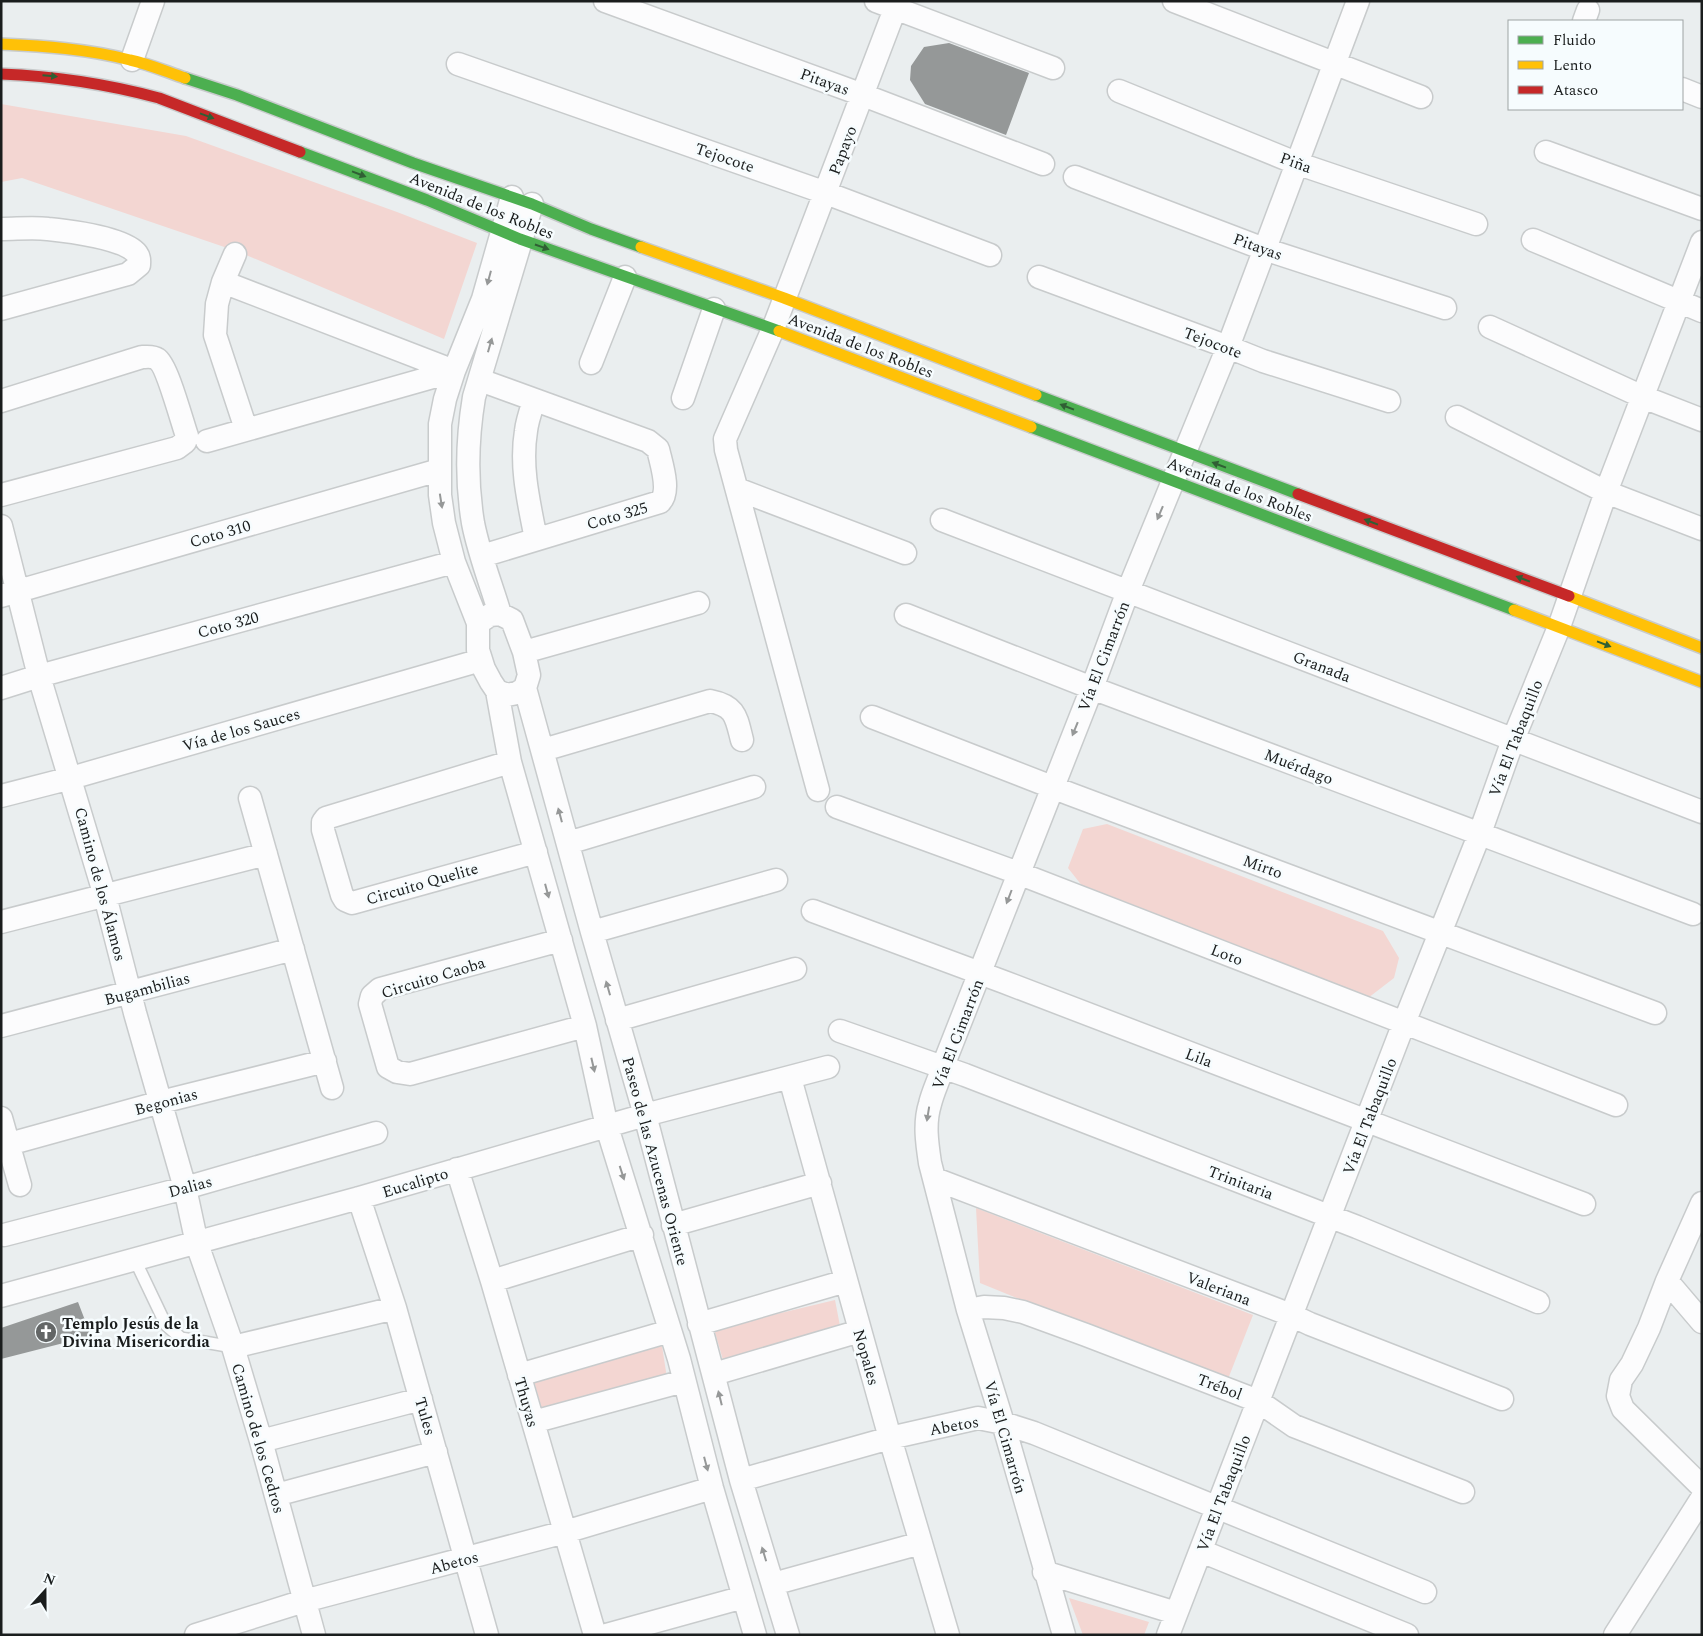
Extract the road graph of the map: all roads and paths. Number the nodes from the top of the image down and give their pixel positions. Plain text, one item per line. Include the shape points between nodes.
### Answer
1 (153, 1) edge
2 (605, 1) edge
3 (1174, 1) edge
4 (1358, 1) edge
5 (889, 4) edge
6 (1, 44) edge
7 (132, 60) junction
8 (458, 64) dead end
9 (1334, 64) junction
10 (1053, 68) dead end
11 (1, 74) edge
12 (1683, 89) edge
13 (1119, 91) dead end
14 (863, 95) junction
15 (1422, 97) dead end
16 (1702, 97) edge
17 (1546, 152) dead end
18 (1296, 163) junction
19 (1044, 164) dead end
20 (1075, 177) dead end
21 (826, 192) junction
22 (522, 200) junction
23 (1702, 209) edge
24 (1476, 224) dead end
25 (1, 229) edge
26 (511, 235) junction
27 (1533, 240) dead end
28 (1702, 242) edge
29 (1264, 249) junction
30 (235, 254) dead end
31 (990, 255) dead end
32 (625, 277) junction
33 (1039, 277) dead end
34 (223, 282) junction
35 (784, 298) junction
36 (1678, 302) junction
37 (1445, 308) dead end
38 (1, 309) edge
39 (714, 309) junction
40 (1702, 311) edge
41 (1490, 327) dead end
42 (773, 329) junction
43 (1228, 346) junction
44 (591, 363) dead end
45 (454, 371) junction
46 (480, 380) junction
47 (1643, 397) junction
48 (683, 398) dead end
49 (1, 401) edge
50 (534, 401) junction
51 (1389, 401) dead end
52 (1457, 418) dead end
53 (1702, 420) edge
54 (440, 424) junction
55 (246, 429) junction
56 (469, 429) junction
57 (196, 441) junction
58 (1185, 451) junction
59 (439, 470) junction
60 (1173, 481) junction
61 (737, 489) junction
62 (1606, 492) junction
63 (1, 495) edge
64 (942, 520) dead end
65 (1, 526) edge
66 (1702, 529) edge
67 (536, 539) junction
68 (906, 553) dead end
69 (482, 556) junction
70 (454, 562) junction
71 (1128, 591) junction
72 (10, 593) edge
73 (1569, 596) junction
74 (698, 603) dead end
75 (500, 614) junction
76 (906, 615) dead end
77 (478, 623) junction
78 (1559, 627) junction
79 (1702, 648) edge
80 (524, 652) junction
81 (481, 660) junction
82 (39, 676) junction
83 (1702, 682) edge
84 (1, 688) edge
85 (525, 688) junction
86 (1092, 688) junction
87 (497, 691) junction
88 (872, 717) dead end
89 (742, 740) dead end
90 (1513, 740) junction
91 (543, 750) junction
92 (510, 762) junction
93 (71, 778) junction
94 (754, 787) dead end
95 (1052, 787) junction
96 (818, 790) dead end
97 (1, 796) edge
98 (250, 798) dead end
99 (837, 807) dead end
100 (1702, 812) edge
101 (1480, 833) junction
102 (568, 843) junction
103 (536, 852) junction
104 (266, 854) junction
105 (1018, 873) junction
106 (776, 880) dead end
107 (106, 896) junction
108 (813, 911) dead end
109 (1693, 914) dead end
110 (1, 922) edge
111 (592, 932) junction
112 (1440, 932) junction
113 (560, 940) junction
114 (293, 949) junction
115 (796, 969) dead end
116 (980, 974) junction
117 (130, 992) junction
118 (1655, 1013) dead end
119 (617, 1020) junction
120 (1404, 1023) junction
121 (1, 1026) edge
122 (585, 1026) junction
123 (840, 1031) dead end
124 (325, 1061) junction
125 (828, 1067) dead end
126 (943, 1067) junction
127 (790, 1078) junction
128 (332, 1088) dead end
129 (161, 1102) junction
130 (1616, 1105) dead end
131 (645, 1115) junction
132 (1, 1118) edge
133 (1367, 1121) junction
134 (607, 1127) junction
135 (376, 1133) dead end
136 (9, 1144) junction
137 (456, 1169) junction
138 (934, 1179) junction
139 (820, 1183) junction
140 (20, 1185) dead end
141 (186, 1188) junction
142 (359, 1198) junction
143 (1584, 1204) dead end
144 (1701, 1206) edge
145 (1330, 1217) junction
146 (673, 1225) junction
147 (4, 1235) dead end
148 (642, 1235) junction
149 (197, 1244) junction
150 (134, 1260) junction
151 (492, 1281) junction
152 (846, 1281) junction
153 (1667, 1281) junction
154 (1, 1296) edge
155 (1538, 1302) dead end
156 (395, 1308) junction
157 (968, 1310) junction
158 (1292, 1315) junction
159 (1702, 1322) edge
160 (700, 1324) junction
161 (670, 1331) junction
162 (860, 1331) junction
163 (233, 1348) junction
164 (714, 1374) junction
165 (519, 1375) junction
166 (684, 1381) junction
167 (421, 1399) junction
168 (1502, 1399) dead end
169 (1258, 1401) junction
170 (533, 1422) junction
171 (1003, 1423) junction
172 (890, 1438) junction
173 (261, 1441) junction
174 (436, 1452) junction
175 (741, 1480) junction
176 (1702, 1487) edge
177 (712, 1488) junction
178 (1463, 1492) dead end
179 (276, 1495) junction
180 (1702, 1498) edge
181 (1217, 1508) junction
182 (565, 1532) junction
183 (921, 1544) junction
184 (1200, 1551) junction
185 (466, 1559) junction
186 (1044, 1572) junction
187 (773, 1584) junction
188 (1425, 1592) dead end
189 (744, 1597) junction
190 (304, 1602) junction
191 (1176, 1613) junction
192 (196, 1635) edge
193 (314, 1635) edge
194 (487, 1635) edge
195 (594, 1635) edge
196 (606, 1635) edge
197 (754, 1635) edge
198 (788, 1635) edge
199 (948, 1635) edge
200 (1064, 1635) edge
201 (1168, 1635) edge
202 (1407, 1635) edge
203 (1615, 1635) edge

1 - 7 street
2 - 14 street, Pitayas
3 - 9 street
4 - 9 street, Vía El Cimarrón
5 - 10 street
5 - 14 street, Papayo
6 - 7 street, Avenida de los Robles via 82,50
7 - 22 street, Avenida de los Robles via 237,95 413,163
8 - 21 street, Tejocote
9 - 15 street
9 - 18 street, Vía El Cimarrón
11 -> 26 street, Avenida de los Robles via 75,78 159,98
12 - 16 street
13 - 18 street, Piña
14 - 19 street, Pitayas
14 - 21 street, Papayo
17 - 23 street
18 - 24 street, Piña
18 - 29 street, Vía El Cimarrón
20 - 29 street, Pitayas
21 - 31 street, Tejocote
21 - 35 street, Papayo
22 - 26 street
22 - 35 street, Avenida de los Robles
25 - 38 street via 47,228 100,237 128,248 140,259 139,265 128,274
26 -> 32 street, Avenida de los Robles
26 -> 45 street
46 -> 26 street
27 - 36 street
28 - 36 street, Vía El Tabaquillo
29 - 37 street, Pitayas
29 - 43 street, Vía El Cimarrón
30 - 34 street
32 - 39 street, Avenida de los Robles
32 - 44 street
33 - 43 street, Tejocote
34 - 45 street
34 - 55 street via 217,304 215,335
35 - 42 street, Papayo
58 -> 35 street, Avenida de los Robles
36 - 40 street
36 - 47 street, Vía El Tabaquillo
39 - 42 street, Avenida de los Robles
39 - 48 street
41 - 47 street
42 - 60 street, Avenida de los Robles
42 - 61 street, Papayo via 725,439
43 - 51 street, Tejocote via 1263,362
43 - 58 street, Vía El Cimarrón
45 - 54 street
45 - 55 street
46 - 50 street, Coto 325
46 - 56 street
47 - 53 street
47 - 62 street, Vía El Tabaquillo
49 - 57 street via 150,357 157,359 165,369 187,436
50 - 67 street via 526,430 524,459
50 - 67 street, Coto 325 via 648,441 658,449 666,489 660,502
52 - 62 street
54 - 56 street
54 - 59 street
55 - 57 street
56 - 69 street via 470,496
57 - 63 street
58 - 60 street, Vía El Cimarrón
73 -> 58 street, Avenida de los Robles
59 -> 70 street via 444,523
59 - 72 street, Coto 310
60 -> 71 street, Vía El Cimarrón
60 - 78 street, Avenida de los Robles
61 - 68 street
61 - 96 street, Papayo via 803,765
62 - 66 street
62 - 73 street, Vía El Tabaquillo
64 - 71 street, Granada
65 - 72 street, Camino de los Álamos
67 - 69 street, Coto 325
69 - 75 street
70 - 77 street
70 - 82 street, Coto 320
71 - 86 street, Vía El Cimarrón
71 - 90 street, Granada
72 - 82 street, Camino de los Álamos
73 - 78 street, Vía El Tabaquillo
73 - 79 street, Avenida de los Robles
74 - 80 street
75 - 77 street via 490,615
75 - 80 street, Paseo de las Azucenas Oriente via 512,620
76 - 86 street, Muérdago
77 - 81 street, Paseo de las Azucenas Oriente via 477,644
78 -> 83 street, Avenida de los Robles
78 - 90 street, Vía El Tabaquillo
80 - 85 street, Paseo de las Azucenas Oriente via 529,675
81 - 87 street, Paseo de las Azucenas Oriente
81 - 93 street, Vía de los Sauces
82 - 84 street, Coto 320
82 - 93 street, Camino de los Álamos
85 - 87 street via 507,696
85 - 91 street, Paseo de las Azucenas Oriente
86 -> 95 street, Vía El Cimarrón
86 - 101 street, Muérdago
87 - 92 street, Paseo de las Azucenas Oriente
88 - 95 street, Mirto
89 - 91 street via 736,716 730,708 710,701
90 - 100 street, Granada
90 - 101 street, Vía El Tabaquillo
102 -> 91 street, Paseo de las Azucenas Oriente
92 - 103 street, Paseo de las Azucenas Oriente
92 - 103 street, Circuito Quelite via 326,818 323,830 339,886 346,900 352,903
93 - 97 street, Vía de los Sauces
93 - 107 street, Camino de los Álamos
94 - 102 street
95 - 105 street, Vía El Cimarrón
95 - 112 street, Mirto
98 - 104 street
99 - 105 street, Loto
101 - 109 street, Muérdago
101 - 112 street, Vía El Tabaquillo
102 - 111 street, Paseo de las Azucenas Oriente
103 -> 113 street, Paseo de las Azucenas Oriente
104 - 107 street
104 - 114 street
105 -> 116 street, Vía El Cimarrón
105 - 120 street, Loto
106 - 111 street
107 - 110 street
107 - 117 street, Camino de los Álamos
108 - 116 street, Lila
119 -> 111 street, Paseo de las Azucenas Oriente
112 - 118 street, Mirto
112 - 120 street, Vía El Tabaquillo
113 - 122 street, Paseo de las Azucenas Oriente
113 - 122 street, Circuito Caoba via 380,990 372,996 370,1004 388,1067 410,1074
114 - 117 street, Bugambilias
114 - 124 street
115 - 119 street
116 - 126 street, Vía El Cimarrón
116 - 133 street, Lila
117 - 121 street, Bugambilias
117 - 129 street, Camino de los Álamos
119 - 131 street, Paseo de las Azucenas Oriente
120 - 130 street, Loto
120 - 133 street, Vía El Tabaquillo
122 -> 134 street, Paseo de las Azucenas Oriente
123 - 126 street, Trinitaria
124 - 128 street
124 - 129 street, Begonias
125 - 127 street, Eucalipto
126 -> 138 street, Vía El Cimarrón via 929,1104 926,1124
126 - 145 street, Trinitaria
127 - 131 street, Eucalipto
127 - 139 street, Nopales
129 - 136 street, Begonias
129 - 141 street, Camino de los Álamos
131 - 134 street, Eucalipto
131 - 146 street, Paseo de las Azucenas Oriente
132 - 136 street
133 - 143 street, Lila
133 - 145 street, Vía El Tabaquillo
134 - 137 street, Eucalipto
134 -> 148 street, Paseo de las Azucenas Oriente
135 - 141 street, Dalias
136 - 140 street
137 - 142 street, Eucalipto
137 - 151 street, Thuyas
138 - 157 street, Vía El Cimarrón
138 - 158 street, Valeriana
139 - 146 street
139 - 152 street, Nopales
141 - 147 street, Dalias
141 - 149 street, Camino de los Álamos
142 - 149 street, Eucalipto
142 - 156 street, Tules
144 - 153 street
145 - 155 street, Trinitaria
145 - 158 street, Vía El Tabaquillo
146 - 160 street, Paseo de las Azucenas Oriente
148 - 151 street
148 - 161 street, Paseo de las Azucenas Oriente
149 - 150 street, Eucalipto
149 - 163 street, Camino de los Cedros
150 - 154 street, Eucalipto
150 - 163 lane via 166,1325 176,1334 181,1338
151 - 165 street, Thuyas
152 - 160 street
152 - 162 street, Nopales
153 - 159 street
153 - 176 street via 1649,1328 1621,1380 1618,1396 1623,1409
156 - 163 street
156 - 167 street, Tules
157 - 169 street, Trébol via 994,1307 1023,1312
157 - 171 street, Vía El Cimarrón
158 - 168 street, Valeriana
158 - 169 street, Vía El Tabaquillo
160 - 164 street, Paseo de las Azucenas Oriente
161 - 165 street
161 - 166 street, Paseo de las Azucenas Oriente
162 - 164 street
162 - 172 street, Nopales
163 - 173 street, Camino de los Cedros
175 -> 164 street, Paseo de las Azucenas Oriente
165 - 170 street, Thuyas
166 - 170 street
166 -> 177 street, Paseo de las Azucenas Oriente
167 - 173 street
167 - 174 street, Tules
169 - 178 street, Trébol via 1294,1426
169 - 181 street, Vía El Tabaquillo
170 - 182 street, Thuyas
171 - 172 street, Abetos via 978,1418
171 - 181 street, Abetos
171 - 186 street, Vía El Cimarrón
172 - 175 street, Abetos
172 - 183 street, Nopales
173 - 179 street, Camino de los Cedros
174 - 179 street
174 - 185 street, Tules
187 -> 175 street, Paseo de las Azucenas Oriente
177 - 182 street, Abetos
177 - 189 street, Paseo de las Azucenas Oriente
179 - 190 street, Camino de los Cedros
180 - 203 street
181 - 184 street, Vía El Tabaquillo
181 - 188 street, Abetos
182 - 185 street, Abetos
182 - 195 street, Thuyas
183 - 187 street
183 - 199 street, Nopales
184 - 191 street, Vía El Tabaquillo
184 - 202 street
185 - 190 street, Abetos
185 - 194 street, Tules
186 - 191 street
186 - 200 street, Vía El Cimarrón
187 - 198 street, Paseo de las Azucenas Oriente
189 - 196 street
189 - 197 street, Paseo de las Azucenas Oriente
190 - 192 street, Abetos
190 - 193 street, Camino de los Cedros
191 - 201 street, Vía El Tabaquillo

